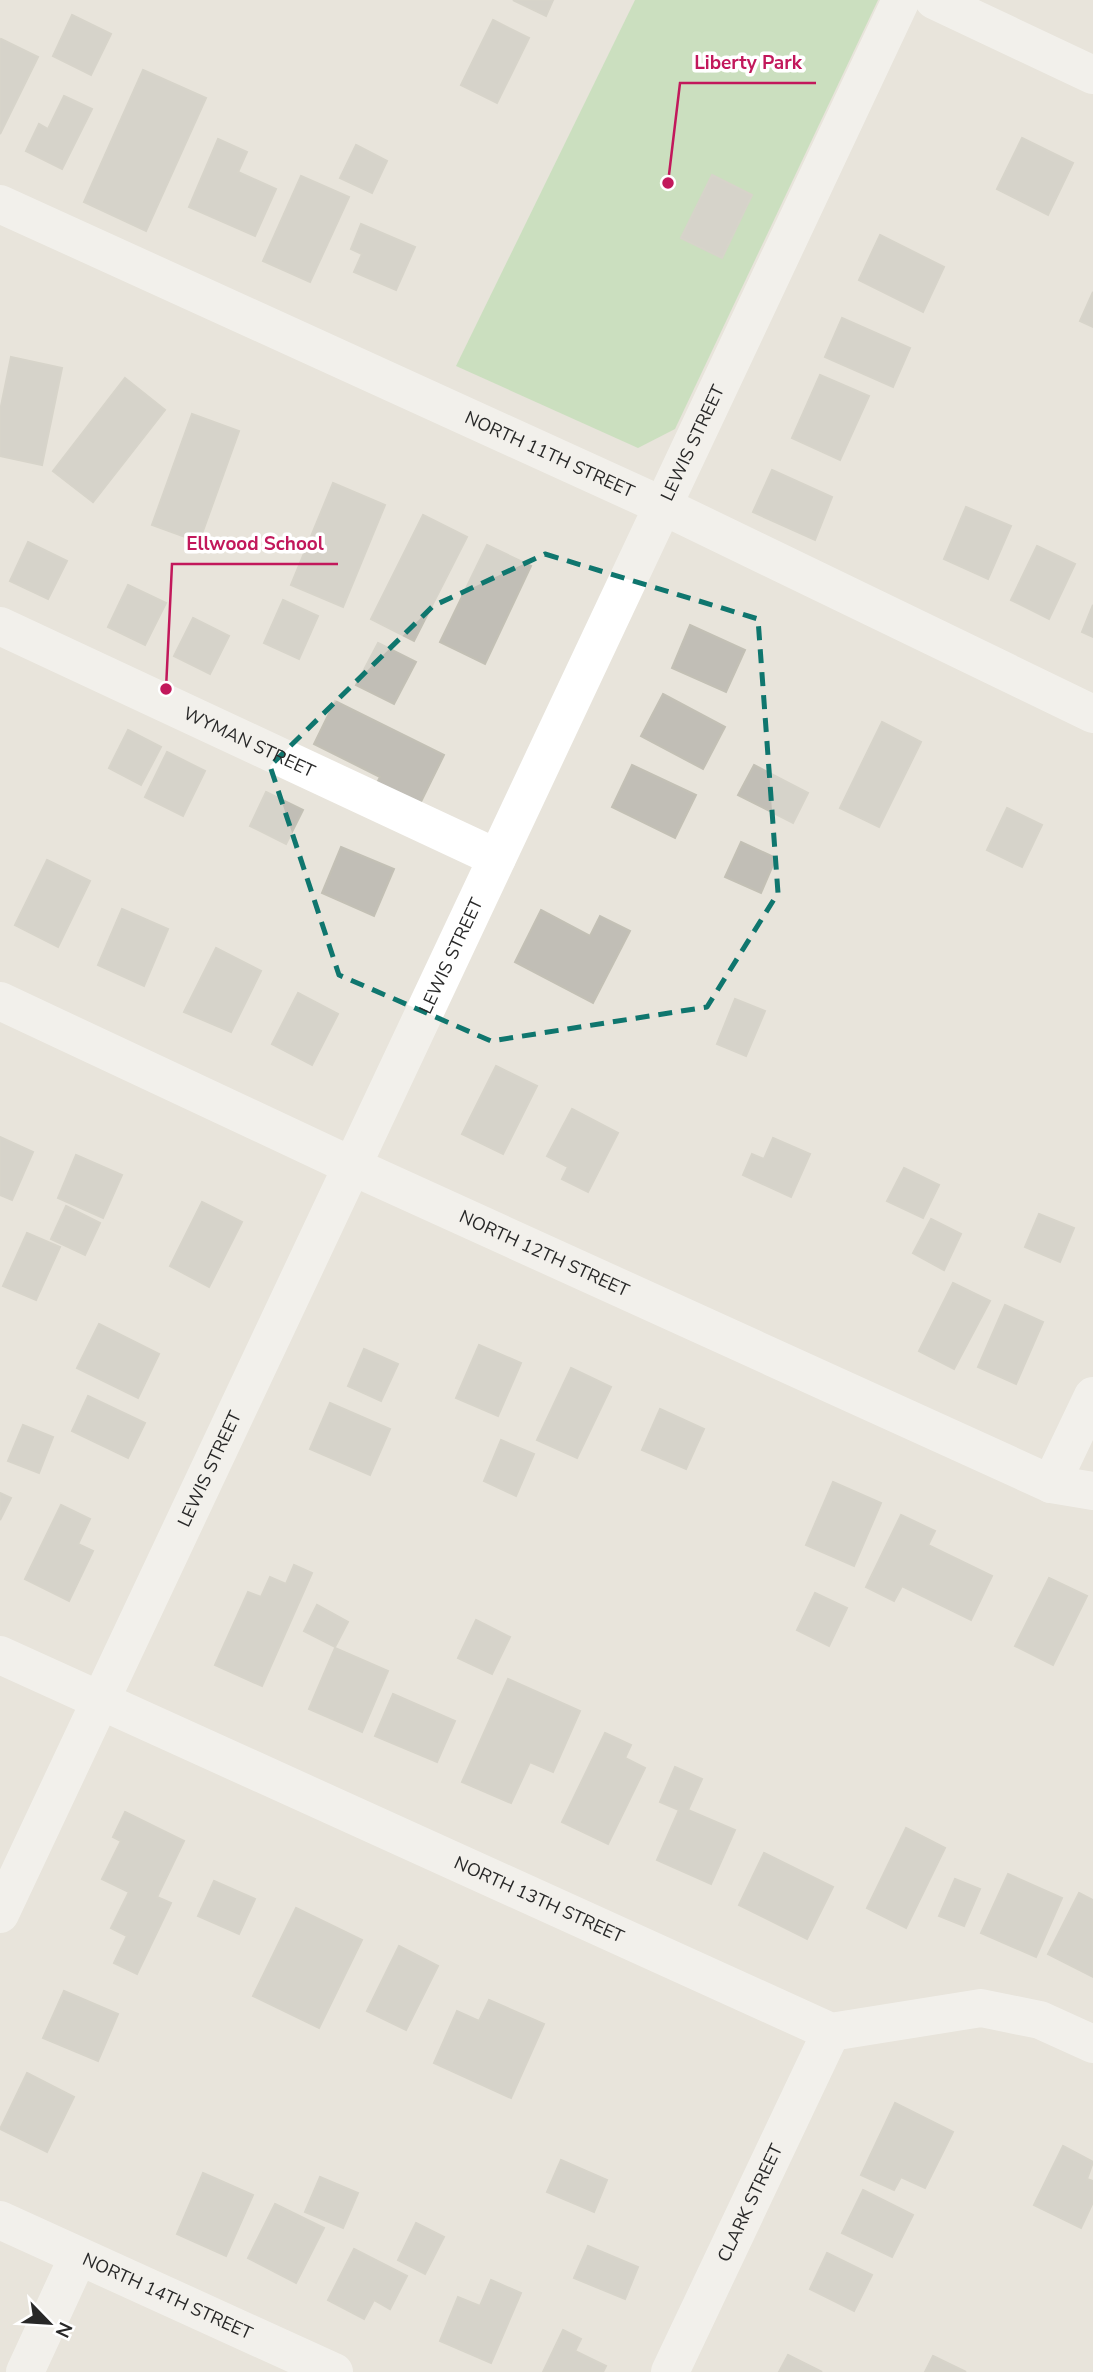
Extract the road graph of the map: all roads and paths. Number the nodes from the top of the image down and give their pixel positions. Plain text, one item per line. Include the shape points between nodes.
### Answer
1 (901, 0) edge
2 (934, 0) edge
3 (1093, 75) edge
4 (0, 204) edge
5 (663, 506) junction
6 (0, 626) edge
7 (1093, 714) edge
8 (497, 858) junction
9 (0, 1001) edge
10 (354, 1167) junction
11 (1093, 1396) edge
12 (1051, 1484) junction
13 (1093, 1492) edge
14 (0, 1655) edge
15 (100, 1702) junction
16 (0, 1914) edge
17 (831, 2032) junction
18 (1093, 2044) edge
19 (0, 2220) edge
20 (78, 2257) junction
21 (25, 2372) edge
22 (334, 2372) edge
23 (670, 2372) edge

1 - 5 street, LEWIS STREET
2 - 3 street
4 - 5 street, NORTH 11TH STREET
5 - 7 street, NORTH 11TH STREET
5 - 8 street, LEWIS STREET
6 - 8 street, WYMAN STREET
8 - 10 street, LEWIS STREET
9 - 10 street, NORTH 12TH STREET
10 - 12 street, NORTH 12TH STREET
10 - 15 street, LEWIS STREET
11 - 12 street
12 - 13 street, NORTH 12TH STREET
14 - 15 street, NORTH 13TH STREET
15 - 16 street, LEWIS STREET
15 - 17 street, NORTH 13TH STREET
17 - 18 street via 981,2008 1040,2020
17 - 23 street, CLARK STREET
19 - 20 street, NORTH 14TH STREET
20 - 21 street
20 - 22 street, NORTH 14TH STREET

